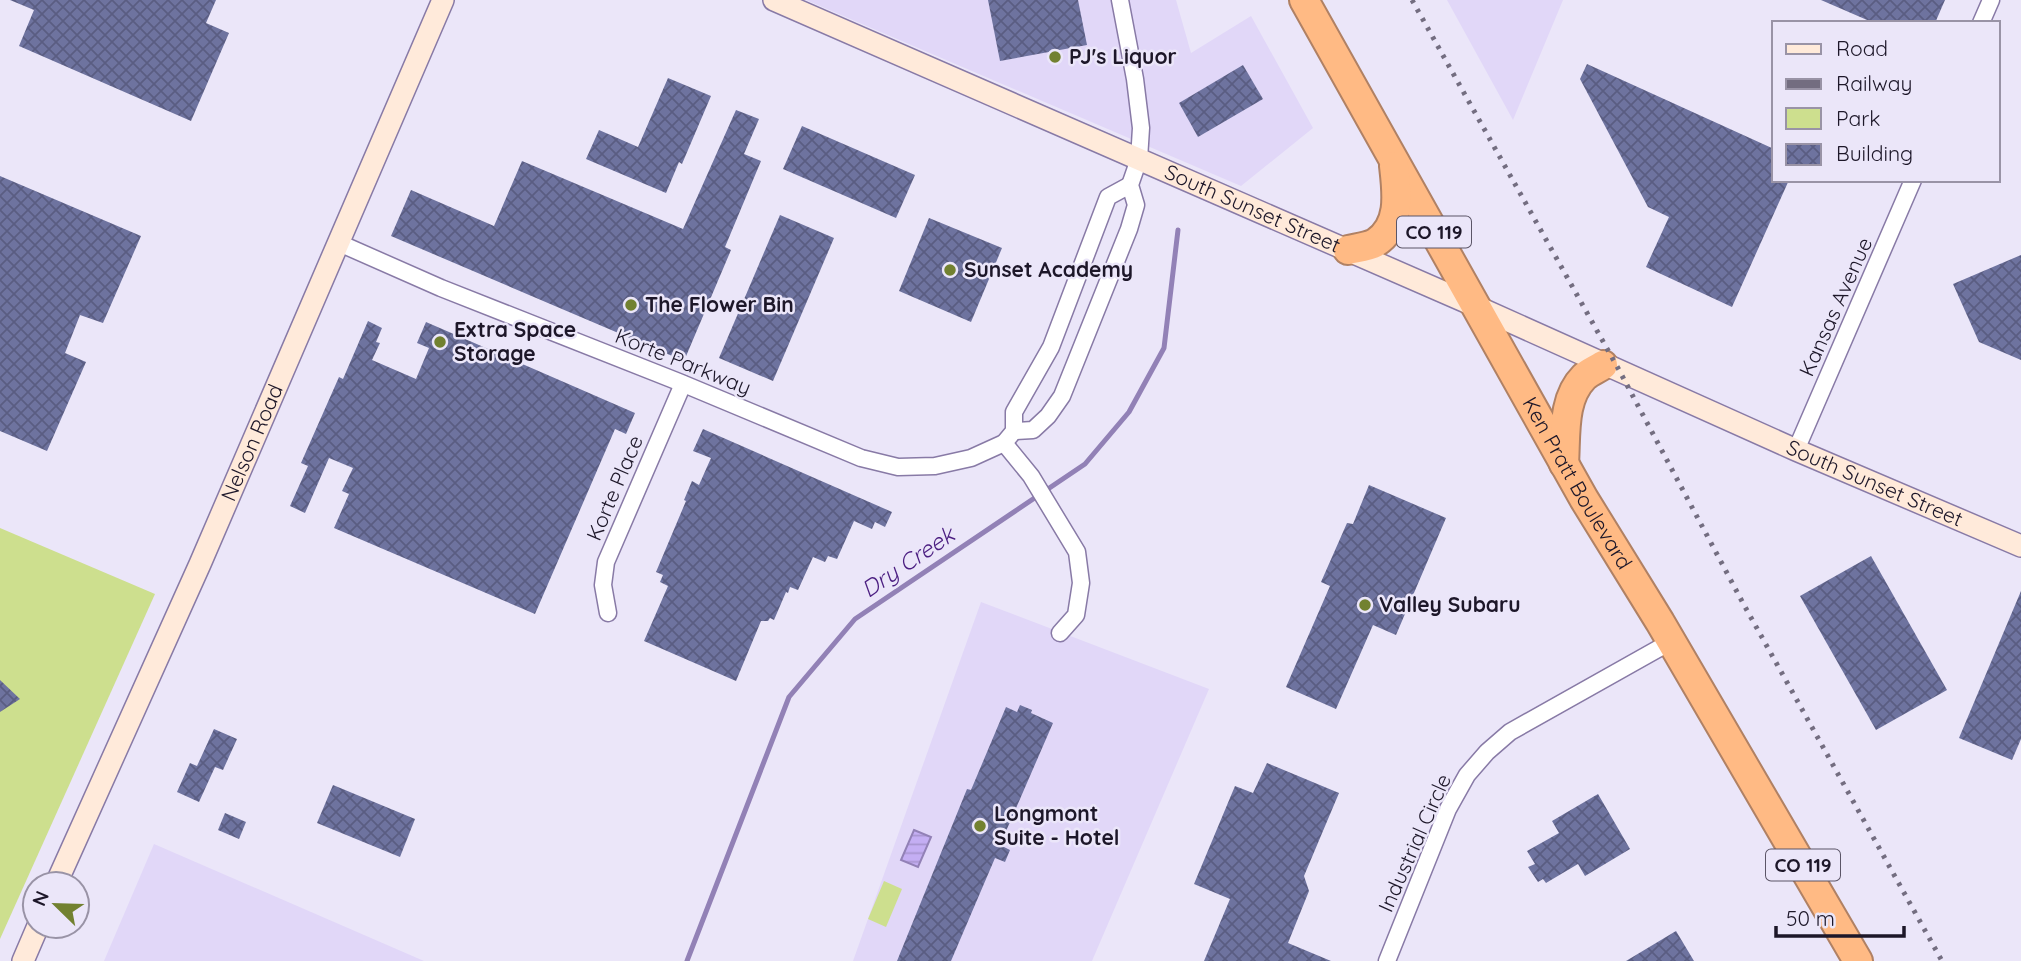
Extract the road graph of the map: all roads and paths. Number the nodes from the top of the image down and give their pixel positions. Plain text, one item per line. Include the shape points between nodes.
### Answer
1 (443, 0) edge
2 (774, 0) edge
3 (1120, 0) edge
4 (1304, 0) edge
5 (1991, 0) edge
6 (1982, 21) edge
7 (1139, 159) junction
8 (1394, 159) junction
9 (1912, 182) edge
10 (1130, 185) junction
11 (339, 243) junction
12 (1348, 250) junction
13 (1473, 305) junction
14 (1604, 365) junction
15 (1642, 381) dead end
16 (683, 384) junction
17 (1728, 419) junction
18 (1009, 437) junction
19 (1796, 450) junction
20 (1564, 464) junction
21 (2021, 546) edge
22 (608, 613) dead end
23 (1060, 633) dead end
24 (1672, 641) junction
25 (62, 870) edge
26 (32, 940) edge
27 (23, 961) edge
28 (1387, 961) edge
29 (1858, 961) edge

1 - 11 street, Nelson Road
2 - 7 street, South Sunset Street
3 - 7 street, Korte Parkway via 1141,128
4 - 8 highway, Ken Pratt Boulevard / CO 119
5 - 6 street
7 - 10 street, Korte Parkway
7 - 12 street, South Sunset Street
8 - 12 highway via 1395,216 1386,234 1373,244
8 - 13 highway, Ken Pratt Boulevard / CO 119
9 - 19 street, Kansas Avenue
10 - 18 street via 1108,197 1051,348 1014,412
10 - 18 street, Korte Parkway via 1136,205 1129,229 1062,396 1033,430
11 - 16 street, Korte Parkway
11 - 25 street, Nelson Road
12 - 13 street, South Sunset Street
13 - 14 street, South Sunset Street
13 - 20 highway, Ken Pratt Boulevard / CO 119
14 - 17 street, South Sunset Street
14 - 20 highway via 1585,377 1571,396
15 - 17 street, South Sunset Street
16 - 18 street, Korte Parkway via 861,458 898,467 935,467 971,458
16 - 22 street, Korte Place via 606,562 603,585
17 - 19 street, South Sunset Street
18 - 23 street via 1077,552 1081,583 1076,615
19 - 21 street, South Sunset Street
20 - 24 highway, Ken Pratt Boulevard / CO 119
24 - 28 street, Industrial Circle via 1510,732 1487,752 1467,775 1448,809
24 - 29 highway, Ken Pratt Boulevard / CO 119
26 - 27 street

